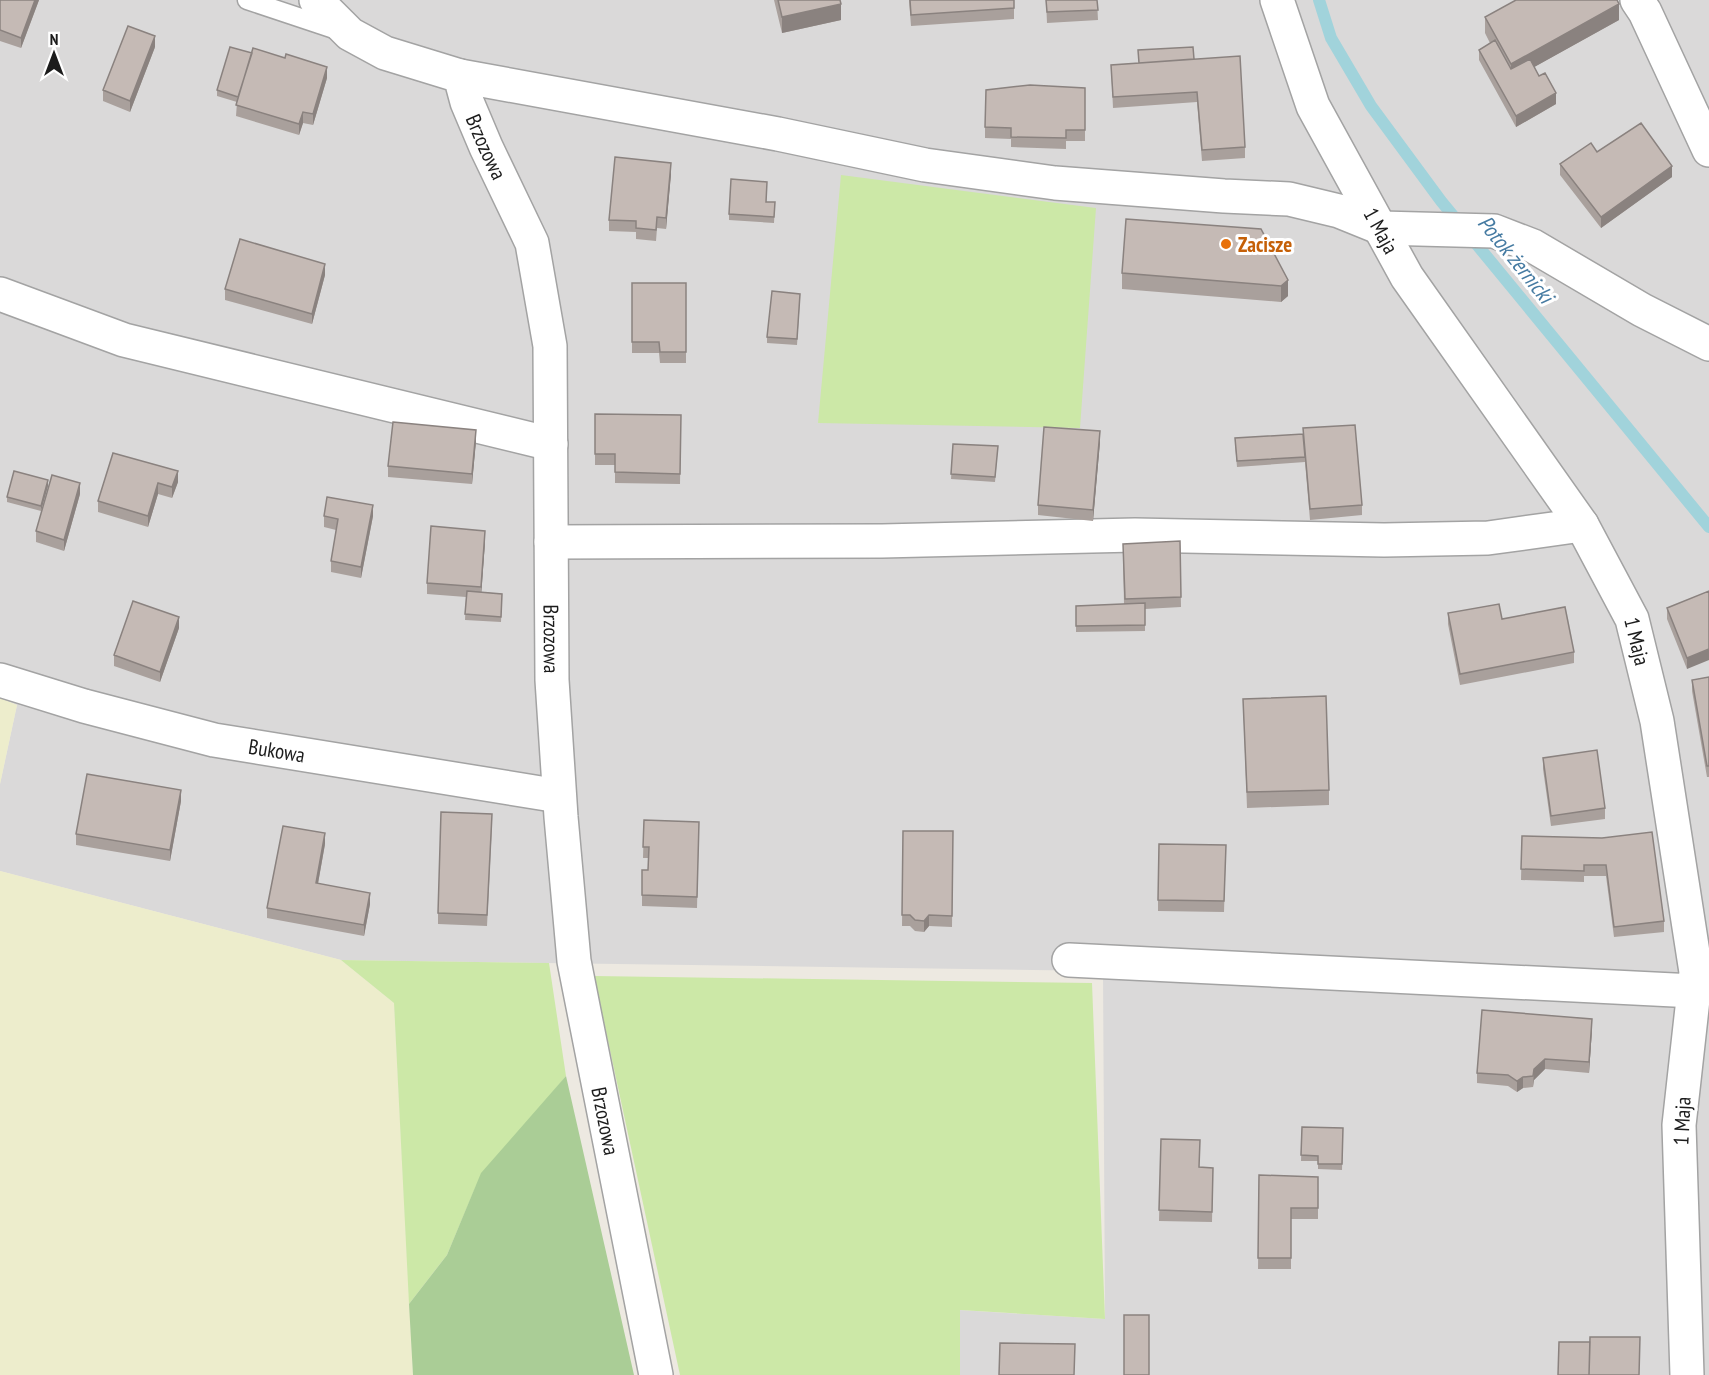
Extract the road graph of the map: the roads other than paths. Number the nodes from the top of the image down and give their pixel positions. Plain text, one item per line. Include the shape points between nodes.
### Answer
1 (247, 0) edge
2 (316, 0) edge
3 (1277, 0) edge
4 (1637, 0) edge
5 (350, 34) junction
6 (460, 76) junction
7 (1709, 150) edge
8 (1381, 228) junction
9 (0, 294) edge
10 (1709, 344) edge
11 (551, 444) junction
12 (1582, 525) junction
13 (551, 542) junction
14 (0, 680) edge
15 (560, 796) junction
16 (1069, 960) dead end
17 (1694, 991) junction
18 (656, 1375) edge
19 (1687, 1375) edge

1 - 5 lane
2 - 5 street
3 - 8 street, 1 Maja via 1313,106
4 - 7 street
5 - 6 street via 385,53
6 - 8 street via 925,165 1055,183 1289,200 1340,212
6 - 11 street, Brzozowa via 486,147 532,243 550,346
8 - 10 street via 1494,231 1533,246
8 - 12 street, 1 Maja via 1407,277
9 - 11 street via 124,340
11 - 13 street, Brzozowa
12 - 13 street via 1488,538 1396,540 1135,535 882,542
12 - 17 street, 1 Maja via 1632,619 1657,721 1695,962
13 - 15 street, Brzozowa via 552,680
14 - 15 street, Bukowa via 214,740
15 - 18 street, Brzozowa via 574,961
16 - 17 street
17 - 19 street, 1 Maja via 1679,1125

